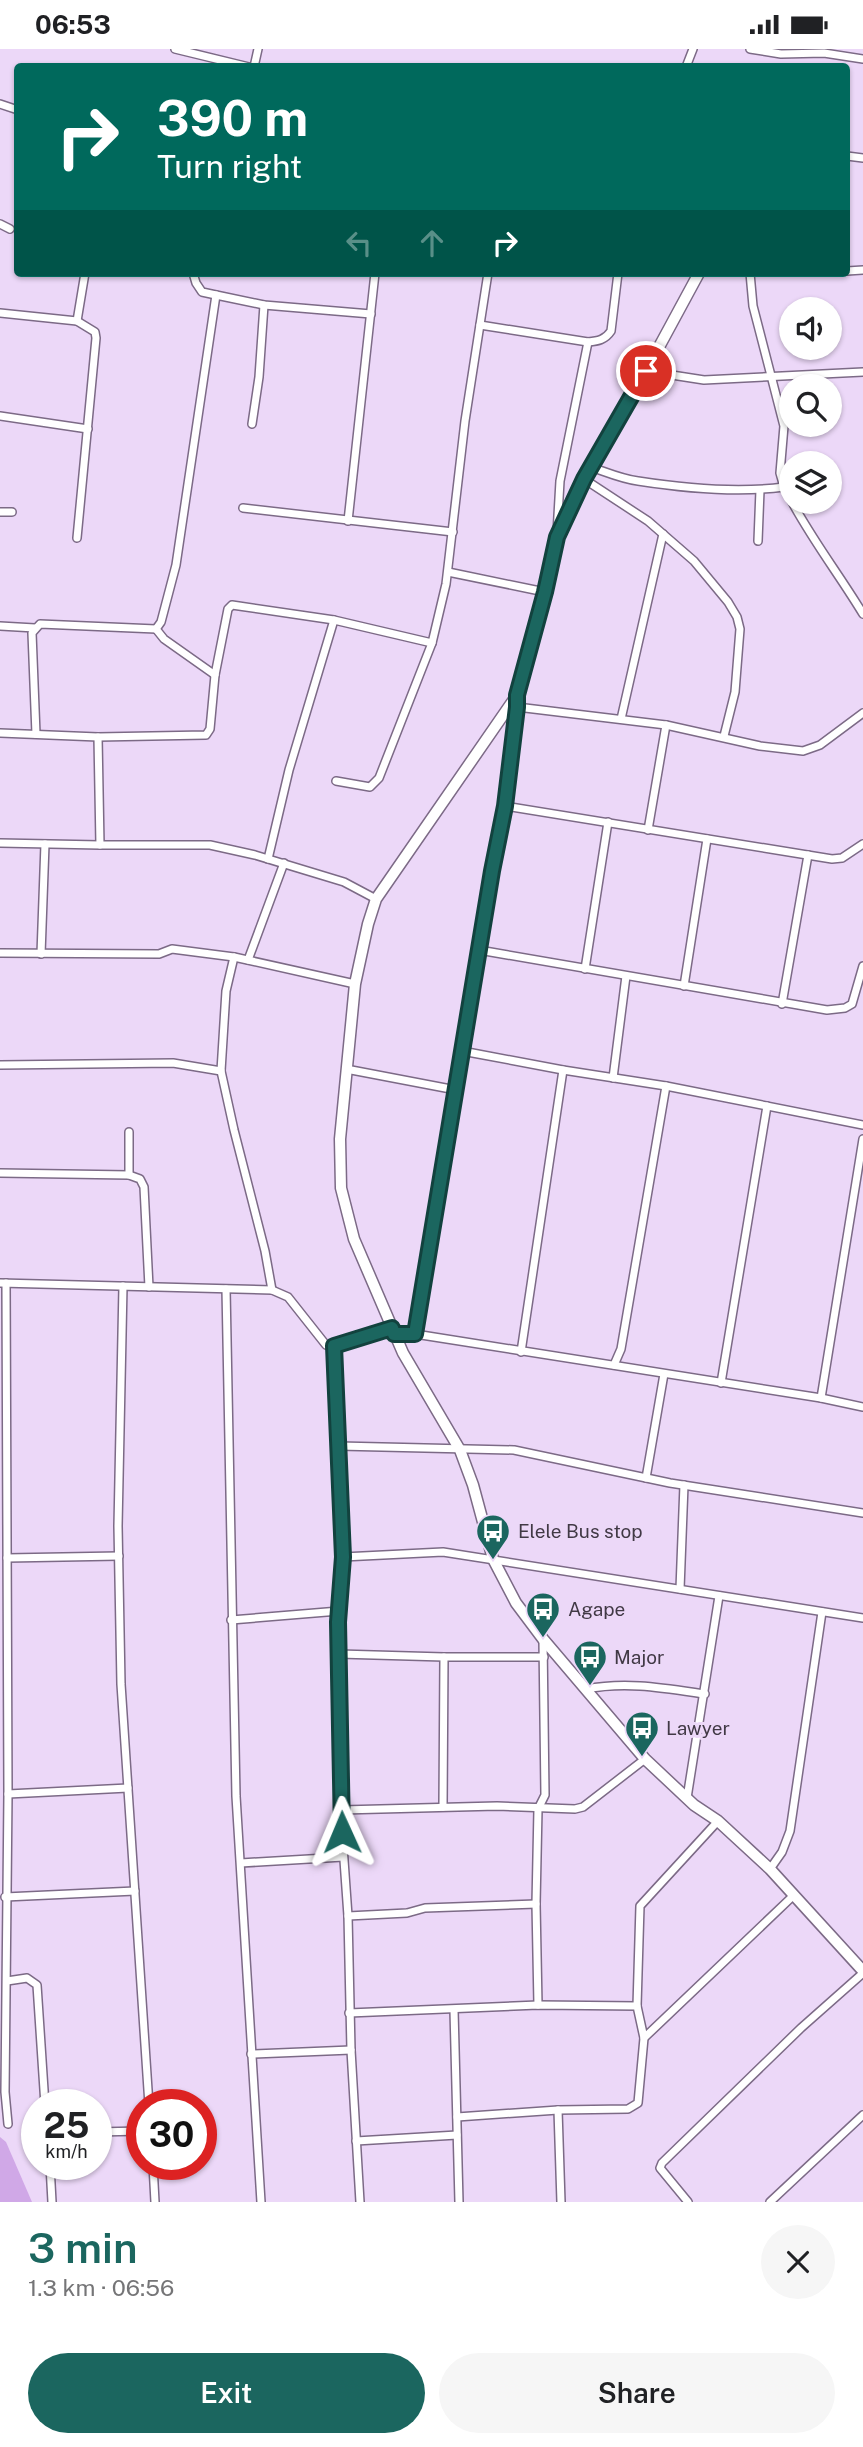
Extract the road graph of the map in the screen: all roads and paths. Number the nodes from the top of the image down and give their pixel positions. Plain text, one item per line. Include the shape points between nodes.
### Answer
1 (174, 49) edge
2 (750, 49) edge
3 (863, 59) edge
4 (232, 63) edge
5 (0, 224) edge
6 (10, 229) dead end
7 (84, 277) edge
8 (194, 277) edge
9 (375, 277) edge
10 (487, 277) edge
11 (618, 277) edge
12 (697, 277) edge
13 (750, 277) edge
14 (216, 295) junction
15 (264, 305) junction
16 (0, 313) edge
17 (371, 314) junction
18 (77, 321) junction
19 (480, 324) junction
20 (587, 342) junction
21 (646, 371) junction
22 (863, 373) edge
23 (771, 377) junction
24 (0, 416) edge
25 (253, 423) dead end
26 (88, 429) junction
27 (782, 451) edge
28 (591, 467) junction
29 (584, 479) junction
30 (779, 488) edge
31 (760, 490) junction
32 (243, 508) dead end
33 (0, 512) edge
34 (12, 512) dead end
35 (799, 514) edge
36 (348, 521) junction
37 (453, 531) junction
38 (663, 534) junction
39 (557, 537) junction
40 (77, 538) dead end
41 (758, 541) dead end
42 (448, 572) junction
43 (545, 592) junction
44 (863, 614) edge
45 (334, 620) junction
46 (0, 626) edge
47 (35, 628) junction
48 (156, 629) junction
49 (432, 643) junction
50 (215, 675) junction
51 (517, 695) junction
52 (517, 707) junction
53 (863, 713) edge
54 (621, 719) junction
55 (666, 725) junction
56 (0, 733) edge
57 (36, 734) junction
58 (724, 736) junction
59 (98, 737) junction
60 (336, 781) dead end
61 (505, 806) junction
62 (608, 823) junction
63 (648, 830) junction
64 (707, 839) junction
65 (0, 843) edge
66 (45, 844) junction
67 (863, 844) edge
68 (100, 845) junction
69 (808, 856) junction
70 (268, 859) junction
71 (284, 863) junction
72 (376, 899) junction
73 (479, 950) junction
74 (0, 953) edge
75 (41, 954) junction
76 (234, 957) junction
77 (248, 960) junction
78 (863, 966) edge
79 (585, 969) junction
80 (626, 976) junction
81 (355, 984) junction
82 (684, 986) junction
83 (782, 1004) junction
84 (462, 1051) junction
85 (0, 1065) edge
86 (346, 1069) junction
87 (563, 1070) junction
88 (221, 1071) junction
89 (613, 1078) junction
90 (666, 1086) junction
91 (456, 1090) junction
92 (767, 1106) junction
93 (863, 1125) edge
94 (129, 1132) dead end
95 (863, 1139) edge
96 (0, 1173) edge
97 (129, 1175) junction
98 (3, 1283) edge
99 (123, 1286) junction
100 (149, 1287) junction
101 (226, 1289) junction
102 (272, 1290) junction
103 (393, 1331) junction
104 (415, 1334) junction
105 (334, 1346) junction
106 (621, 1349) junction
107 (521, 1352) junction
108 (614, 1365) junction
109 (628, 1367) junction
110 (664, 1374) junction
111 (721, 1383) junction
112 (821, 1398) junction
113 (863, 1407) edge
114 (339, 1446) junction
115 (460, 1450) junction
116 (646, 1478) junction
117 (684, 1485) junction
118 (863, 1513) edge
119 (119, 1556) junction
120 (343, 1557) junction
121 (7, 1558) junction
122 (493, 1559) junction
123 (3, 1579) edge
124 (680, 1589) junction
125 (719, 1596) junction
126 (339, 1611) junction
127 (822, 1612) junction
128 (863, 1618) edge
129 (231, 1620) junction
130 (543, 1639) junction
131 (339, 1654) junction
132 (444, 1657) junction
133 (544, 1657) junction
134 (586, 1689) junction
135 (705, 1693) junction
136 (645, 1759) junction
137 (128, 1788) junction
138 (8, 1794) junction
139 (687, 1798) junction
140 (443, 1807) junction
141 (538, 1809) junction
142 (342, 1810) junction
143 (718, 1821) junction
144 (343, 1857) junction
145 (241, 1863) junction
146 (770, 1869) junction
147 (3, 1870) edge
148 (135, 1891) junction
149 (794, 1895) junction
150 (5, 1897) junction
151 (536, 1904) junction
152 (348, 1916) junction
153 (863, 1972) edge
154 (7, 1981) junction
155 (538, 2005) junction
156 (637, 2006) junction
157 (454, 2010) junction
158 (349, 2013) junction
159 (644, 2038) junction
160 (351, 2050) junction
161 (251, 2054) junction
162 (44, 2089) edge
163 (148, 2089) edge
164 (558, 2110) junction
165 (863, 2115) edge
166 (457, 2117) junction
167 (8, 2123) dead end
168 (457, 2135) junction
169 (356, 2141) junction
170 (51, 2180) edge
171 (154, 2180) edge
172 (52, 2202) edge
173 (155, 2202) edge
174 (261, 2202) edge
175 (360, 2202) edge
176 (459, 2202) edge
177 (561, 2202) edge
178 (688, 2202) edge
179 (770, 2202) edge

1 - 4 street
2 - 3 street
5 - 6 street
7 - 18 street
8 - 14 street via 202,292
9 - 17 street
10 - 19 street
11 - 20 street via 611,331 607,337
12 - 21 street
13 - 23 street
14 - 15 street
14 - 48 street via 176,565
15 - 17 street
15 - 25 street
16 - 18 street
17 - 36 street
18 - 26 street via 95,332 96,338
19 - 20 street
19 - 37 street
20 - 39 street via 560,481
21 - 23 street via 704,380
21 - 28 street
22 - 23 street
23 - 27 street via 784,426
24 - 26 street
26 - 40 street
28 - 29 street
28 - 31 street via 635,481
29 - 38 street
29 - 39 street
30 - 31 street
31 - 41 street
32 - 36 street
33 - 34 street
35 - 44 street
36 - 37 street
37 - 42 street
38 - 54 street
38 - 58 street via 694,561 737,617 735,692
39 - 43 street
42 - 43 street
42 - 49 street
43 - 51 street
45 - 49 street
45 - 50 street via 232,605
45 - 70 street
46 - 47 street
47 - 48 street via 40,624
47 - 57 street
48 - 50 street via 163,639
49 - 60 street via 379,778 370,787
50 - 59 street via 206,734
51 - 52 street
51 - 72 street
52 - 54 street
52 - 61 street
53 - 58 street via 811,750 760,746
54 - 55 street
55 - 58 street
55 - 63 street
56 - 57 street
57 - 59 street
59 - 68 street
61 - 62 street
61 - 73 street
62 - 63 street
62 - 79 street
63 - 64 street
64 - 69 street
64 - 82 street
65 - 66 street
66 - 68 street
66 - 75 street
67 - 69 street via 842,858
68 - 70 street via 210,845
69 - 83 street
70 - 71 street
71 - 72 street via 344,882
71 - 77 street
72 - 81 street
73 - 79 street
73 - 84 street
74 - 75 street
75 - 76 street via 159,954 172,949
76 - 77 street
76 - 88 street via 226,991
77 - 81 street
78 - 83 street via 849,1007 827,1010
79 - 80 street
80 - 82 street
80 - 89 street
81 - 86 street
82 - 83 street
84 - 87 street
84 - 91 street
85 - 88 street via 173,1063
86 - 91 street
86 - 103 street via 341,1188 354,1240
87 - 89 street
87 - 107 street
88 - 102 street
89 - 90 street
90 - 92 street
90 - 106 street
91 - 104 street
92 - 93 street
92 - 111 street
94 - 97 street
95 - 112 street
96 - 97 street
97 - 100 street via 143,1182
98 - 99 street
98 - 121 street
99 - 100 street
99 - 119 street
100 - 101 street
101 - 102 street
101 - 129 street
102 - 105 street via 288,1297 320,1341
103 - 104 street
103 - 105 street
103 - 115 street
104 - 107 street
105 - 114 street
106 - 108 street
106 - 109 street
107 - 108 street
108 - 109 street
109 - 110 street
110 - 111 street
110 - 116 street
111 - 112 street
112 - 113 street
114 - 115 street
114 - 120 street
115 - 116 street via 514,1450
115 - 122 street
116 - 117 street
117 - 118 street
117 - 124 street
119 - 121 street
119 - 137 street
120 - 122 street via 443,1552
120 - 126 street
121 - 123 street
122 - 124 street
122 - 130 street via 516,1603
123 - 138 street
124 - 125 street
125 - 127 street
125 - 135 street
126 - 129 street
126 - 131 street
127 - 128 street
127 - 146 street via 790,1831
129 - 145 street
130 - 133 street
130 - 134 street
131 - 132 street
131 - 142 street
132 - 133 street
132 - 140 street
133 - 141 street via 545,1795
134 - 135 street via 633,1683
134 - 136 street
135 - 139 street
136 - 139 street
136 - 141 street via 583,1807
137 - 138 street
137 - 148 street
138 - 147 street
139 - 143 street
140 - 141 street
140 - 142 street
141 - 151 street
142 - 144 street
143 - 146 street
143 - 156 street via 640,1906
144 - 145 street
144 - 152 street
145 - 161 street
146 - 149 street
147 - 150 street
148 - 150 street
148 - 163 street
149 - 153 street
149 - 159 street
150 - 154 street
151 - 152 street
151 - 155 street
152 - 158 street
153 - 178 street via 662,2163 660,2168
154 - 162 street via 27,1977 37,1985
154 - 167 street
155 - 156 street
155 - 157 street
156 - 159 street
157 - 158 street
157 - 166 street
158 - 160 street
159 - 164 street via 638,2103 628,2109
160 - 161 street
160 - 169 street
161 - 174 street
164 - 166 street
164 - 177 street
165 - 179 street
166 - 168 street
168 - 169 street
168 - 176 street
169 - 175 street
170 - 172 street
171 - 173 street

